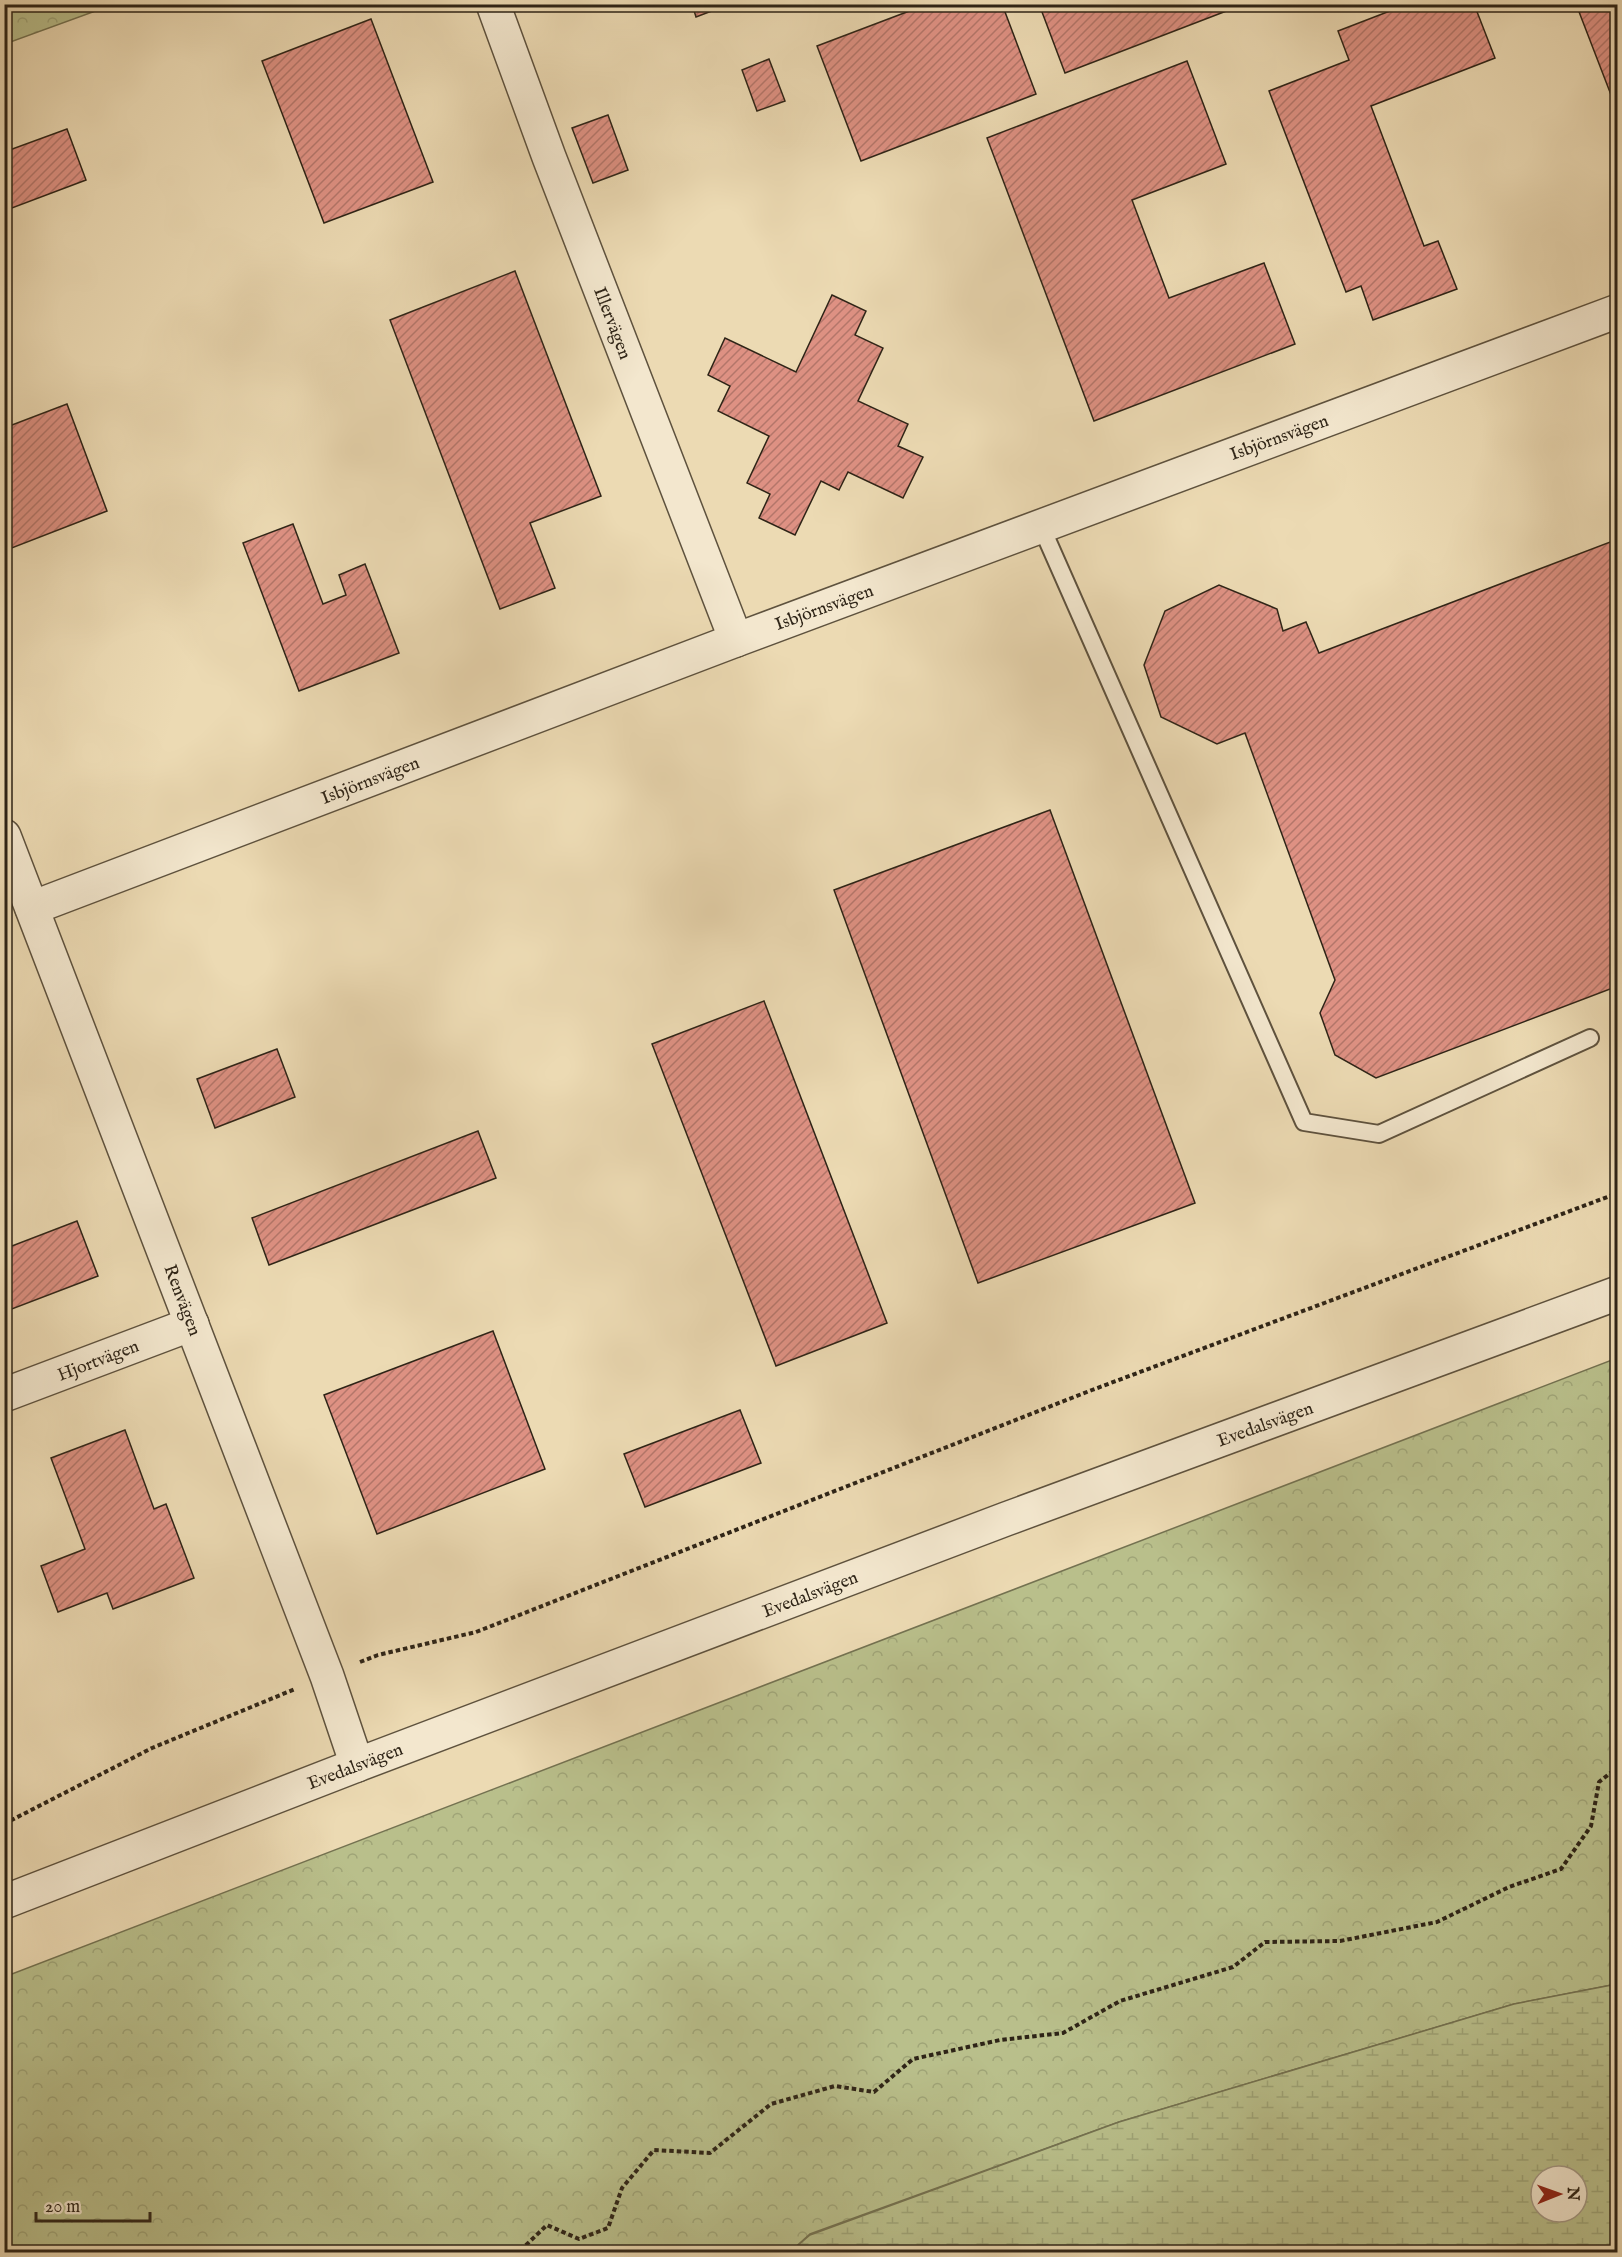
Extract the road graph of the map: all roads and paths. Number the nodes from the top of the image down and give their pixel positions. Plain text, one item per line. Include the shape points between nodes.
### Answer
1 (493, 4) edge
2 (1617, 311) edge
3 (1041, 526) junction
4 (736, 640) junction
5 (4, 836) edge
6 (32, 908) junction
7 (1590, 1038) dead end
8 (1617, 1192) edge
9 (1617, 1293) edge
10 (192, 1324) junction
11 (4, 1395) edge
12 (327, 1676) junction
13 (357, 1765) junction
14 (1617, 1767) edge
15 (4, 1824) edge
16 (4, 1902) edge
17 (523, 2253) edge

1 - 4 street, Illervägen
2 - 3 street, Isbjörnsvägen
3 - 4 street, Isbjörnsvägen
3 - 7 lane via 1304,1122 1378,1134
4 - 6 street, Isbjörnsvägen
5 - 6 street, Renvägen
6 - 10 street, Renvägen
8 - 12 path via 1092,1390 476,1632 378,1654
9 - 13 street, Evedalsvägen
10 - 11 street, Hjortvägen
10 - 12 street, Renvägen
12 - 13 street, Renvägen
12 - 15 path via 152,1748
13 - 16 street, Evedalsvägen
14 - 17 path via 1599,1782 1591,1826 1561,1869 1509,1887 1437,1922 1340,1941 1265,1942 1233,1967 1120,2001 1063,2033 1000,2040 913,2059 874,2092 835,2086 771,2104 710,2153 654,2151 622,2188 608,2228 579,2239 547,2225 525,2246

